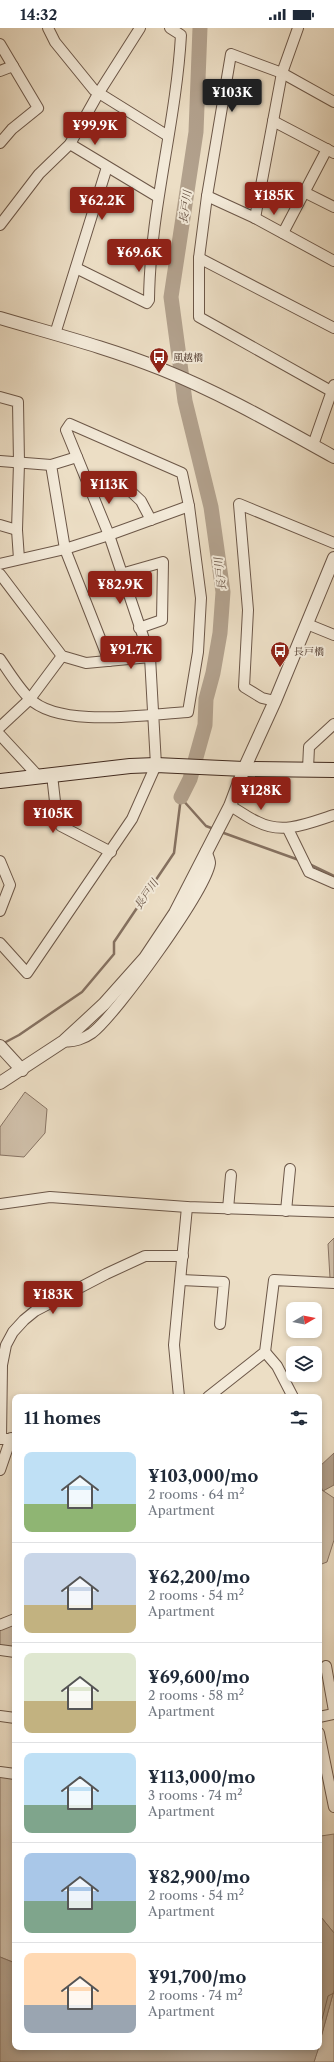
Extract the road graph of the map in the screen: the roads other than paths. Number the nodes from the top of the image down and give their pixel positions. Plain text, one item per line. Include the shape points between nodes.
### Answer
1 (48, 28) edge
2 (140, 28) edge
3 (170, 28) edge
4 (298, 28) edge
5 (0, 44) edge
6 (13, 66) junction
7 (0, 71) edge
8 (282, 73) junction
9 (98, 94) junction
10 (334, 102) edge
11 (273, 121) junction
12 (168, 136) junction
13 (0, 143) edge
14 (70, 144) junction
15 (331, 151) edge
16 (107, 167) junction
17 (304, 192) junction
18 (207, 196) junction
19 (158, 197) junction
20 (334, 207) edge
21 (255, 218) junction
22 (0, 223) edge
23 (283, 233) junction
24 (200, 258) junction
25 (334, 261) edge
26 (76, 268) junction
27 (0, 318) edge
28 (334, 328) edge
29 (55, 334) junction
30 (333, 388) edge
31 (0, 397) edge
32 (313, 445) junction
33 (77, 457) junction
34 (334, 457) edge
35 (0, 461) edge
36 (19, 463) junction
37 (51, 465) junction
38 (89, 483) junction
39 (189, 506) junction
40 (151, 520) junction
41 (0, 525) edge
42 (16, 530) junction
43 (109, 535) junction
44 (334, 543) edge
45 (65, 549) junction
46 (334, 558) edge
47 (19, 559) junction
48 (0, 564) edge
49 (0, 574) edge
50 (121, 574) junction
51 (307, 624) junction
52 (139, 628) junction
53 (334, 635) edge
54 (62, 656) junction
55 (150, 657) junction
56 (0, 659) edge
57 (109, 661) junction
58 (30, 699) junction
59 (275, 701) junction
60 (154, 714) junction
61 (334, 724) edge
62 (0, 727) edge
63 (0, 735) edge
64 (156, 765) junction
65 (244, 769) junction
66 (308, 769) junction
67 (334, 770) edge
68 (46, 776) junction
69 (0, 781) edge
70 (230, 806) junction
71 (334, 815) edge
72 (288, 828) junction
73 (110, 852) junction
74 (0, 861) edge
75 (334, 883) edge
76 (0, 911) edge
77 (0, 943) edge
78 (3, 1050) edge
79 (22, 1070) junction
80 (0, 1083) edge
81 (290, 1169) dead end
82 (231, 1175) dead end
83 (0, 1204) edge
84 (187, 1207) junction
85 (228, 1209) junction
86 (286, 1211) junction
87 (334, 1212) edge
88 (183, 1256) junction
89 (181, 1280) junction
90 (334, 1283) edge
91 (220, 1324) dead end
92 (265, 1352) junction
93 (179, 1394) edge
94 (212, 1394) edge
95 (291, 1394) edge
96 (12, 1439) edge
97 (12, 1441) edge
98 (0, 1470) edge
99 (12, 1620) edge
100 (0, 1625) edge
101 (0, 1650) edge
102 (12, 1652) edge
103 (326, 1666) dead end
104 (334, 1711) edge
105 (334, 1714) edge
106 (0, 1716) edge
107 (322, 1716) edge
108 (12, 1718) edge
109 (322, 1765) edge
110 (0, 1772) edge
111 (12, 1774) edge
112 (334, 1807) edge

1 - 9 street via 55,42
2 - 9 street
3 - 12 street via 181,35
4 - 8 street
5 - 6 street
6 - 7 street
6 - 13 street via 38,108
8 - 10 street
8 - 11 street
8 - 18 street via 231,54
9 - 12 street
9 - 14 street
11 - 15 street
11 - 21 street
12 - 19 street
14 - 16 street
14 - 22 street via 39,174
15 - 17 street
16 - 19 street
16 - 26 street
17 - 20 street
17 - 23 street
18 - 21 street
18 - 24 street
19 - 26 street via 151,245 147,303
21 - 23 street
23 - 25 street
24 - 28 street
24 - 30 street via 199,318
26 - 29 street
27 - 29 street
29 - 32 street via 165,371 206,389
30 - 32 street
31 - 36 street via 18,402
32 - 34 street
33 - 37 street
33 - 38 street
33 - 39 street via 66,430 70,424 182,473
35 - 36 street
36 - 37 street
36 - 42 street
37 - 45 street
38 - 40 street via 104,478 123,484 141,501
38 - 43 street
39 - 40 street
39 - 60 street via 201,598 198,652 188,712
40 - 43 street
41 - 42 street
42 - 47 street
43 - 45 street
43 - 50 street
44 - 59 street via 239,504 248,610 244,687 262,698
45 - 47 street
45 - 57 street
46 - 51 street
47 - 48 street
49 - 54 street
50 - 52 street
50 - 52 street via 163,562 162,620
51 - 53 street
51 - 59 street
52 - 55 street
54 - 57 street via 86,663
54 - 58 street
55 - 57 street
55 - 60 street
56 - 58 street
58 - 60 street via 46,710 94,718
58 - 62 street
59 - 65 street
60 - 64 street
61 - 66 street via 309,747
63 - 68 street
64 - 65 main road
64 - 68 main road
64 - 73 street via 132,819
65 - 66 main road
65 - 70 street
66 - 67 main road
68 - 69 main road
68 - 73 street via 61,826
70 - 72 street via 273,828
70 - 79 street via 175,913 145,958 121,986 64,1041
71 - 72 street
72 - 75 street via 309,872
73 - 77 street via 27,973
74 - 76 street via 10,885
78 - 79 street
79 - 80 street
81 - 86 street
82 - 85 street
83 - 84 street via 50,1197
84 - 85 street
84 - 88 street
85 - 86 street
86 - 87 street
88 - 89 street
88 - 96 street via 145,1256 48,1305 24,1320 6,1345 2,1365 0,1439
89 - 91 street via 224,1282
89 - 93 street via 174,1345
90 - 92 street via 274,1280
92 - 94 street
92 - 95 street via 277,1366
97 - 98 street
99 - 100 street
101 - 102 street
103 - 104 street
105 - 107 street
106 - 108 street
109 - 112 street
110 - 111 street

